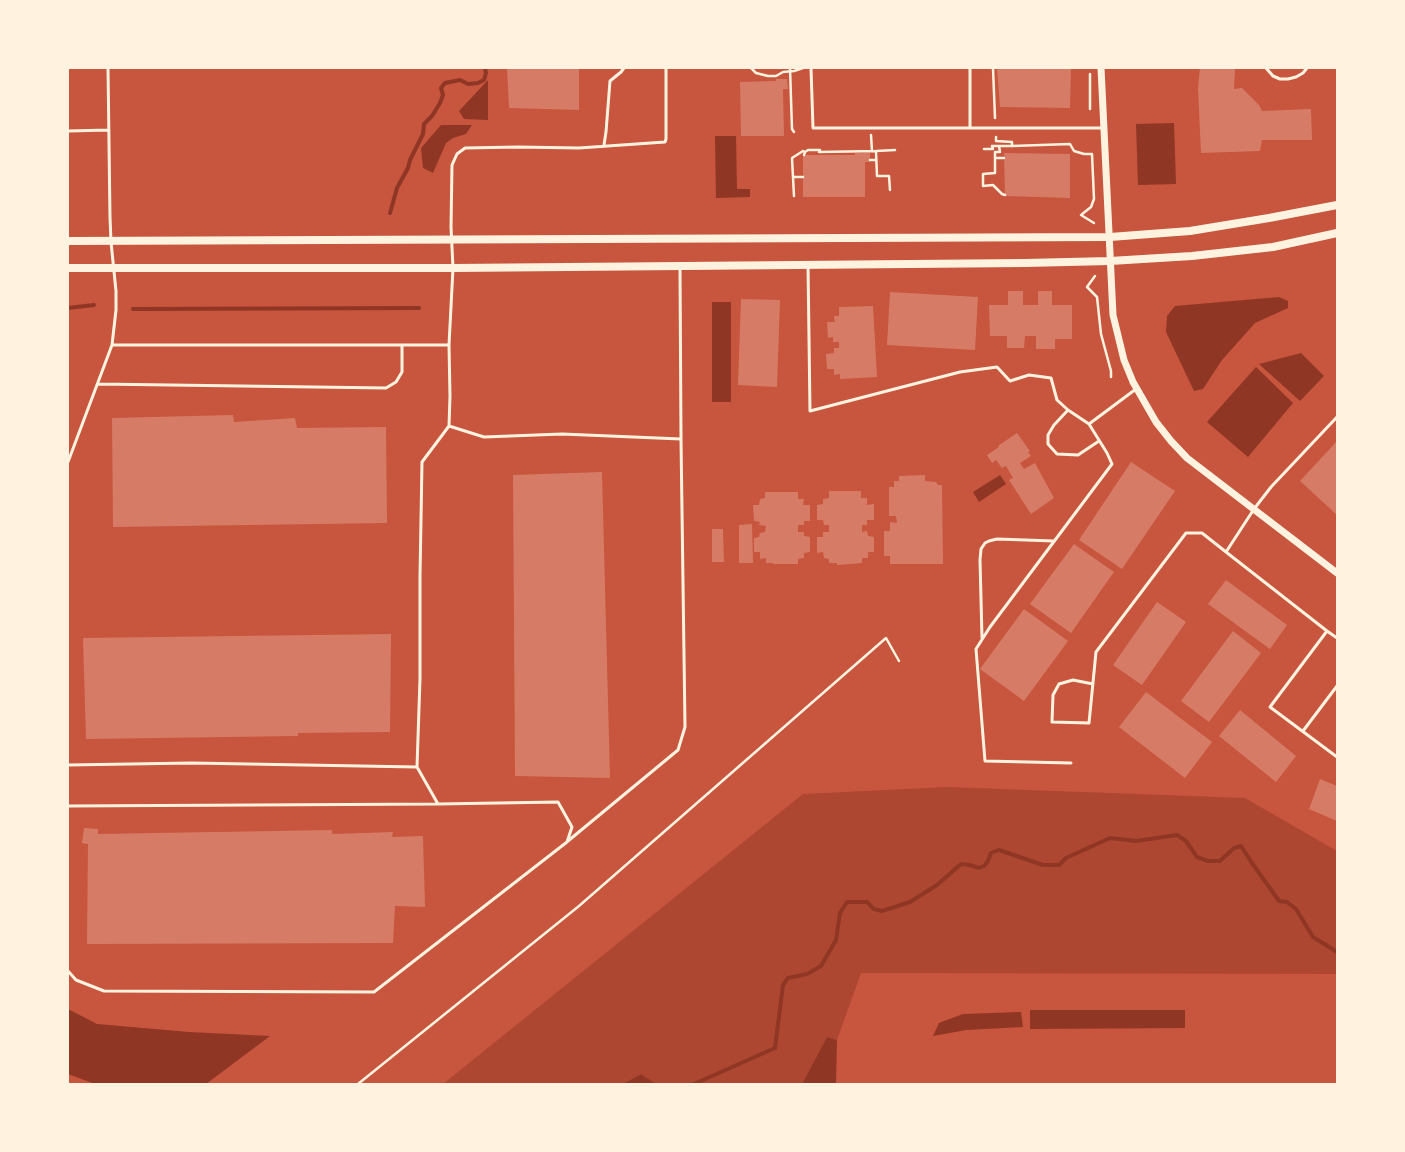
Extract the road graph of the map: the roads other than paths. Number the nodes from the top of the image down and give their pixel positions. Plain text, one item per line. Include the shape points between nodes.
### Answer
1 (108, 68) edge
2 (624, 68) edge
3 (666, 68) edge
4 (812, 68) edge
5 (970, 68) edge
6 (1102, 68) edge
7 (1266, 68) edge
8 (1307, 68) edge
9 (970, 128) junction
10 (1104, 128) junction
11 (109, 130) junction
12 (68, 131) edge
13 (604, 145) junction
14 (1337, 205) edge
15 (1337, 233) edge
16 (1110, 237) junction
17 (452, 239) junction
18 (68, 242) edge
19 (111, 242) junction
20 (1110, 261) junction
21 (680, 265) junction
22 (808, 265) junction
23 (68, 268) edge
24 (114, 268) junction
25 (453, 268) junction
26 (112, 345) junction
27 (402, 345) junction
28 (449, 345) junction
29 (98, 384) junction
30 (1136, 389) junction
31 (1068, 410) junction
32 (1337, 417) edge
33 (1089, 424) junction
34 (450, 426) junction
35 (681, 439) junction
36 (1099, 441) junction
37 (68, 462) edge
38 (1254, 510) junction
39 (1054, 541) junction
40 (1226, 552) junction
41 (1337, 573) edge
42 (1327, 631) junction
43 (982, 638) junction
44 (1337, 638) edge
45 (1093, 684) junction
46 (1337, 686) edge
47 (1303, 731) junction
48 (1337, 757) edge
49 (1071, 763) dead end
50 (68, 765) edge
51 (417, 767) junction
52 (438, 804) junction
53 (68, 806) edge
54 (566, 842) junction
55 (68, 971) edge

1 - 11 lane
2 - 13 lane via 610,81
3 - 13 lane via 665,142
4 - 9 lane via 813,128
5 - 9 lane
6 - 10 street
7 - 8 lane via 1273,76 1288,79 1303,73
9 - 10 lane
10 - 16 street
11 - 12 lane
11 - 19 lane
13 - 17 lane via 579,148 465,148 457,154 452,165
14 - 16 main road via 1190,231
15 - 20 main road via 1273,247 1192,256
16 - 17 main road
16 - 20 street
17 - 19 main road
17 - 25 lane
18 - 19 main road
19 - 24 lane
20 - 22 main road
20 - 30 street via 1113,315 1124,360
21 - 22 main road
21 - 25 main road
21 - 35 lane
22 - 31 lane via 810,411 960,372 997,367 1010,381 1030,375 1051,378 1057,400
23 - 24 main road
24 - 25 main road
24 - 26 lane via 116,310
25 - 28 lane
26 - 27 lane
26 - 29 lane
27 - 28 lane
27 - 29 lane via 402,372 396,382 386,388
28 - 34 lane
29 - 37 lane
30 - 33 lane
30 - 38 street via 1156,422 1187,458
31 - 33 lane
31 - 36 lane via 1048,435 1048,444 1057,454 1078,455
32 - 38 lane via 1271,487
33 - 36 lane
34 - 35 lane via 484,437 562,434
34 - 51 lane via 422,462
35 - 54 lane via 685,727 678,750
36 - 39 lane via 1112,464
38 - 40 lane
38 - 41 street
39 - 43 lane
39 - 43 lane via 997,539 985,543 981,549 980,560
40 - 42 lane
40 - 45 lane via 1202,533 1186,533 1096,652
42 - 44 lane
42 - 47 lane via 1270,707
43 - 49 lane via 976,649 985,761
45 - 45 lane via 1089,723 1052,722 1053,695 1059,684 1073,680
46 - 47 lane
47 - 48 lane
50 - 51 lane via 192,763
51 - 52 lane
52 - 53 lane
52 - 54 lane via 558,802 572,827
54 - 55 lane via 374,992 104,991 76,980

